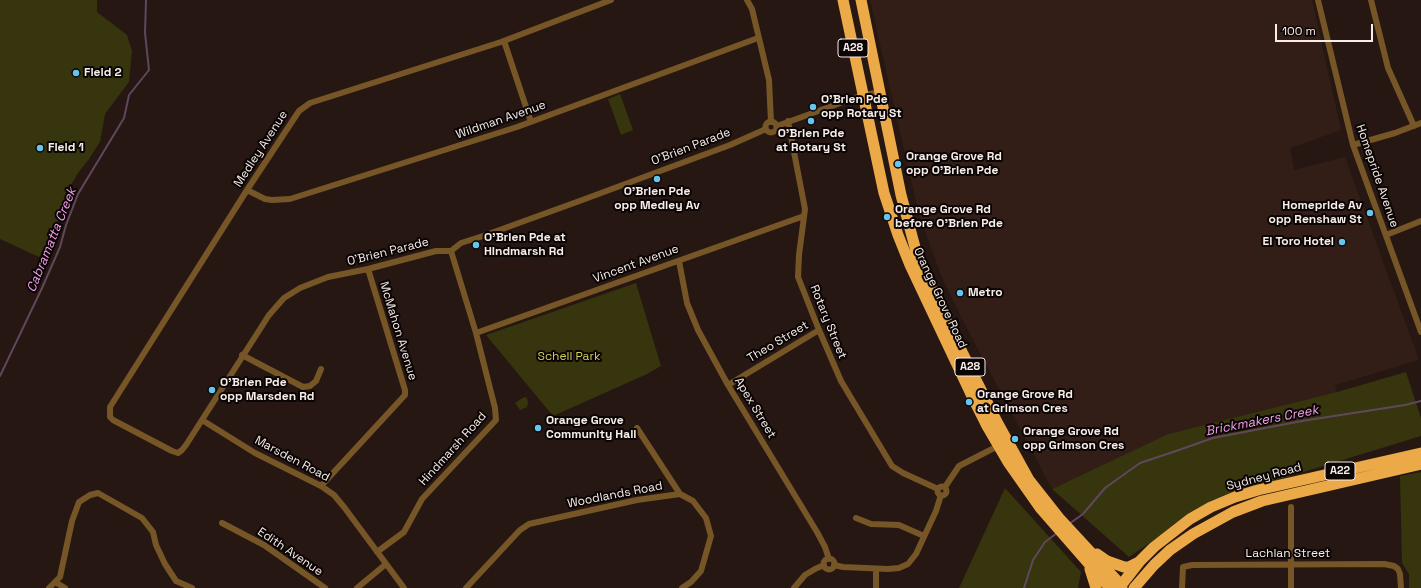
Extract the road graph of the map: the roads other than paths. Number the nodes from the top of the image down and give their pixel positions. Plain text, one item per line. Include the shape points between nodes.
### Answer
1 (610, 0) edge
2 (747, 0) edge
3 (843, 0) edge
4 (861, 0) edge
5 (1318, 0) edge
6 (1371, 0) edge
7 (758, 38) junction
8 (504, 41) junction
9 (879, 92) junction
10 (863, 95) junction
11 (788, 121) junction
12 (531, 122) junction
13 (771, 122) junction
14 (1421, 123) edge
15 (777, 126) junction
16 (1414, 126) junction
17 (766, 130) junction
18 (1353, 145) junction
19 (247, 190) junction
20 (804, 216) junction
21 (1421, 221) edge
22 (1386, 235) junction
23 (450, 251) junction
24 (679, 261) junction
25 (368, 269) junction
26 (819, 330) junction
27 (1421, 332) edge
28 (476, 333) junction
29 (242, 356) junction
30 (321, 369) dead end
31 (728, 384) junction
32 (202, 420) junction
33 (637, 428) dead end
34 (998, 446) junction
35 (175, 453) joint
36 (1421, 453) edge
37 (1421, 464) edge
38 (320, 486) junction
39 (941, 490) junction
40 (680, 494) junction
41 (1291, 507) dead end
42 (856, 518) dead end
43 (1057, 521) junction
44 (222, 523) dead end
45 (1068, 534) junction
46 (924, 536) junction
47 (1082, 543) junction
48 (378, 552) junction
49 (829, 559) junction
50 (1140, 561) junction
51 (1088, 563) junction
52 (386, 564) junction
53 (824, 565) junction
54 (834, 565) junction
55 (1291, 565) junction
56 (876, 569) junction
57 (55, 582) junction
58 (1118, 587) edge
59 (49, 588) edge
60 (65, 588) edge
61 (192, 588) edge
62 (325, 588) edge
63 (357, 588) edge
64 (404, 588) edge
65 (466, 588) edge
66 (682, 588) edge
67 (794, 588) edge
68 (876, 588) edge
69 (1096, 588) edge
70 (1134, 588) edge
71 (1182, 588) edge
72 (1291, 588) edge
73 (1401, 588) edge

1 - 8 street, Medley Avenue
2 - 7 street via 752,10
3 - 10 highway, Orange Grove Road / A28
4 - 9 highway, Orange Grove Road / A28
5 - 18 street, Homepride Avenue
6 - 16 street via 1388,68
7 - 12 street, Wildman Avenue
7 - 13 street via 769,80
8 - 12 street
8 - 19 street, Medley Avenue via 310,104 299,111 291,121
9 - 10 street
9 - 43 highway, Orange Grove Road / A28 via 901,195 924,272 1012,450
10 - 11 street
10 - 34 highway, Orange Grove Road / A28 via 884,194 898,235 970,392
11 - 15 street
11 - 20 street, Rotary Street via 805,209
12 - 19 street, Wildman Avenue via 290,199 265,199
13 - 15 street
13 - 17 street via 766,124
14 - 16 street
15 - 17 street via 772,133
16 - 18 street
17 - 23 street, O'Brien Parade via 461,243
18 - 22 street, Homepride Avenue
19 - 35 street, Medley Avenue via 110,407 109,414 113,420
20 - 24 street, Vincent Avenue
20 - 26 street, Rotary Street via 798,277
21 - 22 street
22 - 27 street, Homepride Avenue
23 - 25 street, O'Brien Parade via 436,251
23 - 28 street, Hindmarsh Road
24 - 28 street, Vincent Avenue
24 - 31 street, Apex Street via 688,303 698,330
25 - 29 street, O'Brien Parade via 328,277 292,292 269,314
25 - 38 street, McMahon Avenue via 405,395
26 - 31 street, Theo Street
26 - 39 street, Rotary Street via 841,381 892,466
28 - 48 street, Hindmarsh Road via 496,420 422,499 404,532
29 - 30 street via 303,387 310,386 316,381
29 - 32 street, O'Brien Parade
31 - 49 street, Apex Street via 820,537
32 - 35 street, O'Brien Parade via 182,450
32 - 38 street, Marsden Road via 255,453
33 - 40 street
34 - 39 street via 959,466
34 - 43 highway, Orange Grove Road / A28 via 1041,509
36 - 50 highway, Sydney Road / A22 via 1235,497 1190,519
37 - 70 highway, Sydney Road / A22 via 1262,501 1233,512 1170,550
38 - 48 street, Marsden Road via 338,500
39 - 46 street via 936,510
40 - 65 street, Woodlands Road via 637,500 529,524 520,530
40 - 66 street, Woodlands Road via 693,501 706,518 711,536 701,571 692,582
41 - 55 street
42 - 46 street via 871,524 899,525
43 - 45 highway, Orange Grove Road / A28
44 - 62 street, Edith Avenue via 264,545
45 - 47 highway, Orange Grove Road / A28
45 - 51 highway, Orange Grove Road / A28
46 - 56 street via 908,564 895,569
47 - 50 highway via 1118,566 1129,567
47 - 58 highway, Orange Grove Road / A28
48 - 52 street, Marsden Road
49 - 53 street
49 - 54 street via 833,560
50 - 58 highway, Sydney Road / A22
51 - 58 highway, Orange Grove Road
51 - 69 highway, A28
52 - 63 street
52 - 64 street, Marsden Road
53 - 54 street via 829,570
53 - 67 street via 805,575
54 - 56 street
55 - 71 street, Lachlan Street via 1183,566
55 - 72 street
55 - 73 street, Lachlan Street via 1394,566 1400,574
56 - 68 street
57 - 59 street
57 - 60 street
57 - 61 street via 60,577 72,521 79,502 90,495 98,494 142,518 153,532 156,545 176,581

